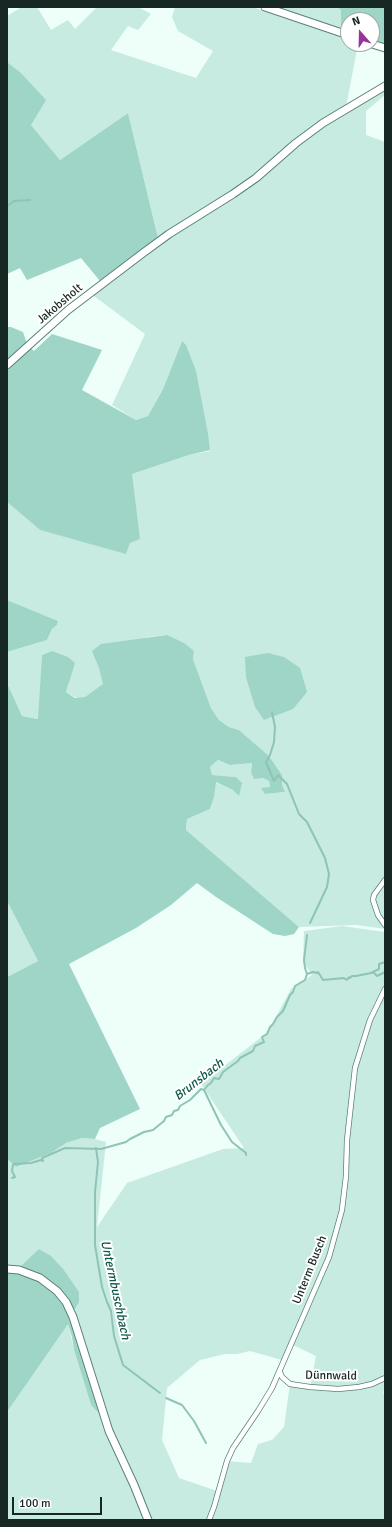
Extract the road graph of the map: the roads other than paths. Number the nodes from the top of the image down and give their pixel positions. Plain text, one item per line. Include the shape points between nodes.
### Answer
1 (265, 7) edge
2 (340, 33) edge
3 (385, 86) edge
4 (7, 365) edge
5 (385, 880) edge
6 (385, 925) edge
7 (385, 989) edge
8 (7, 1269) edge
9 (280, 1372) junction
10 (385, 1378) edge
11 (148, 1520) edge
12 (209, 1520) edge

1 - 2 main road
3 - 4 main road, Jakobsholt via 314,130 256,178 169,234 68,310
5 - 6 street via 373,900 380,920
7 - 9 street, Unterm Busch via 370,1020 355,1068 342,1210 329,1257
8 - 11 main road via 19,1270 40,1278 66,1302 109,1431
9 - 10 street, Dünnwald via 290,1384 310,1387 359,1387
9 - 12 street, Unterm Busch via 258,1412 233,1448

